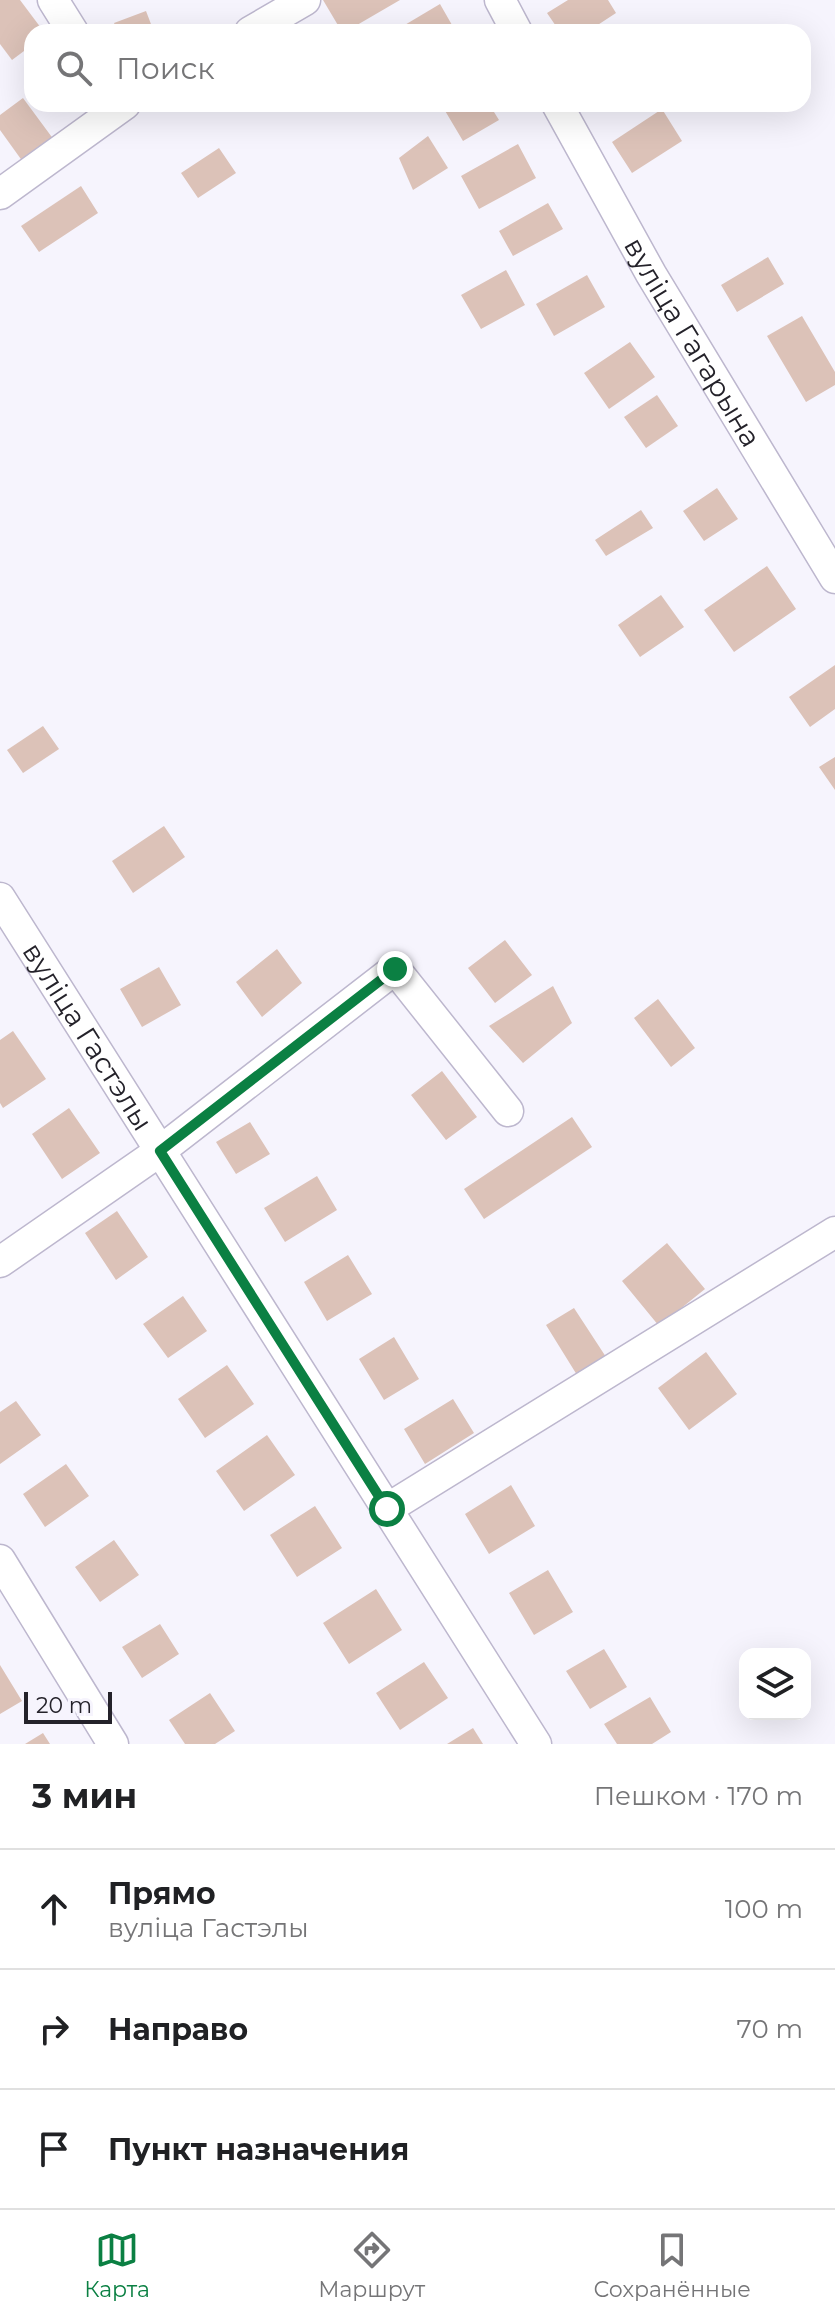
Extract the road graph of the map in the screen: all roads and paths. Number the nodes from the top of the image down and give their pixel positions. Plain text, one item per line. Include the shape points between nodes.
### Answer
1 (53, 0) edge
2 (305, 0) edge
3 (500, 0) edge
4 (68, 24) edge
5 (264, 24) edge
6 (513, 24) edge
7 (111, 112) edge
8 (561, 112) edge
9 (0, 194) edge
10 (835, 578) edge
11 (0, 898) edge
12 (508, 1111) dead end
13 (160, 1151) junction
14 (835, 1232) edge
15 (0, 1262) edge
16 (387, 1509) junction
17 (0, 1560) edge
18 (113, 1744) edge
19 (536, 1744) edge

1 - 4 street
2 - 5 street
3 - 6 street
7 - 9 street
8 - 10 street, вуліца Гагарына via 651,274
11 - 13 street, вуліца Гастэлы
12 - 13 street via 395,969
13 - 15 street
13 - 16 street, вуліца Гастэлы
14 - 16 street
16 - 19 street, вуліца Гастэлы
17 - 18 street

